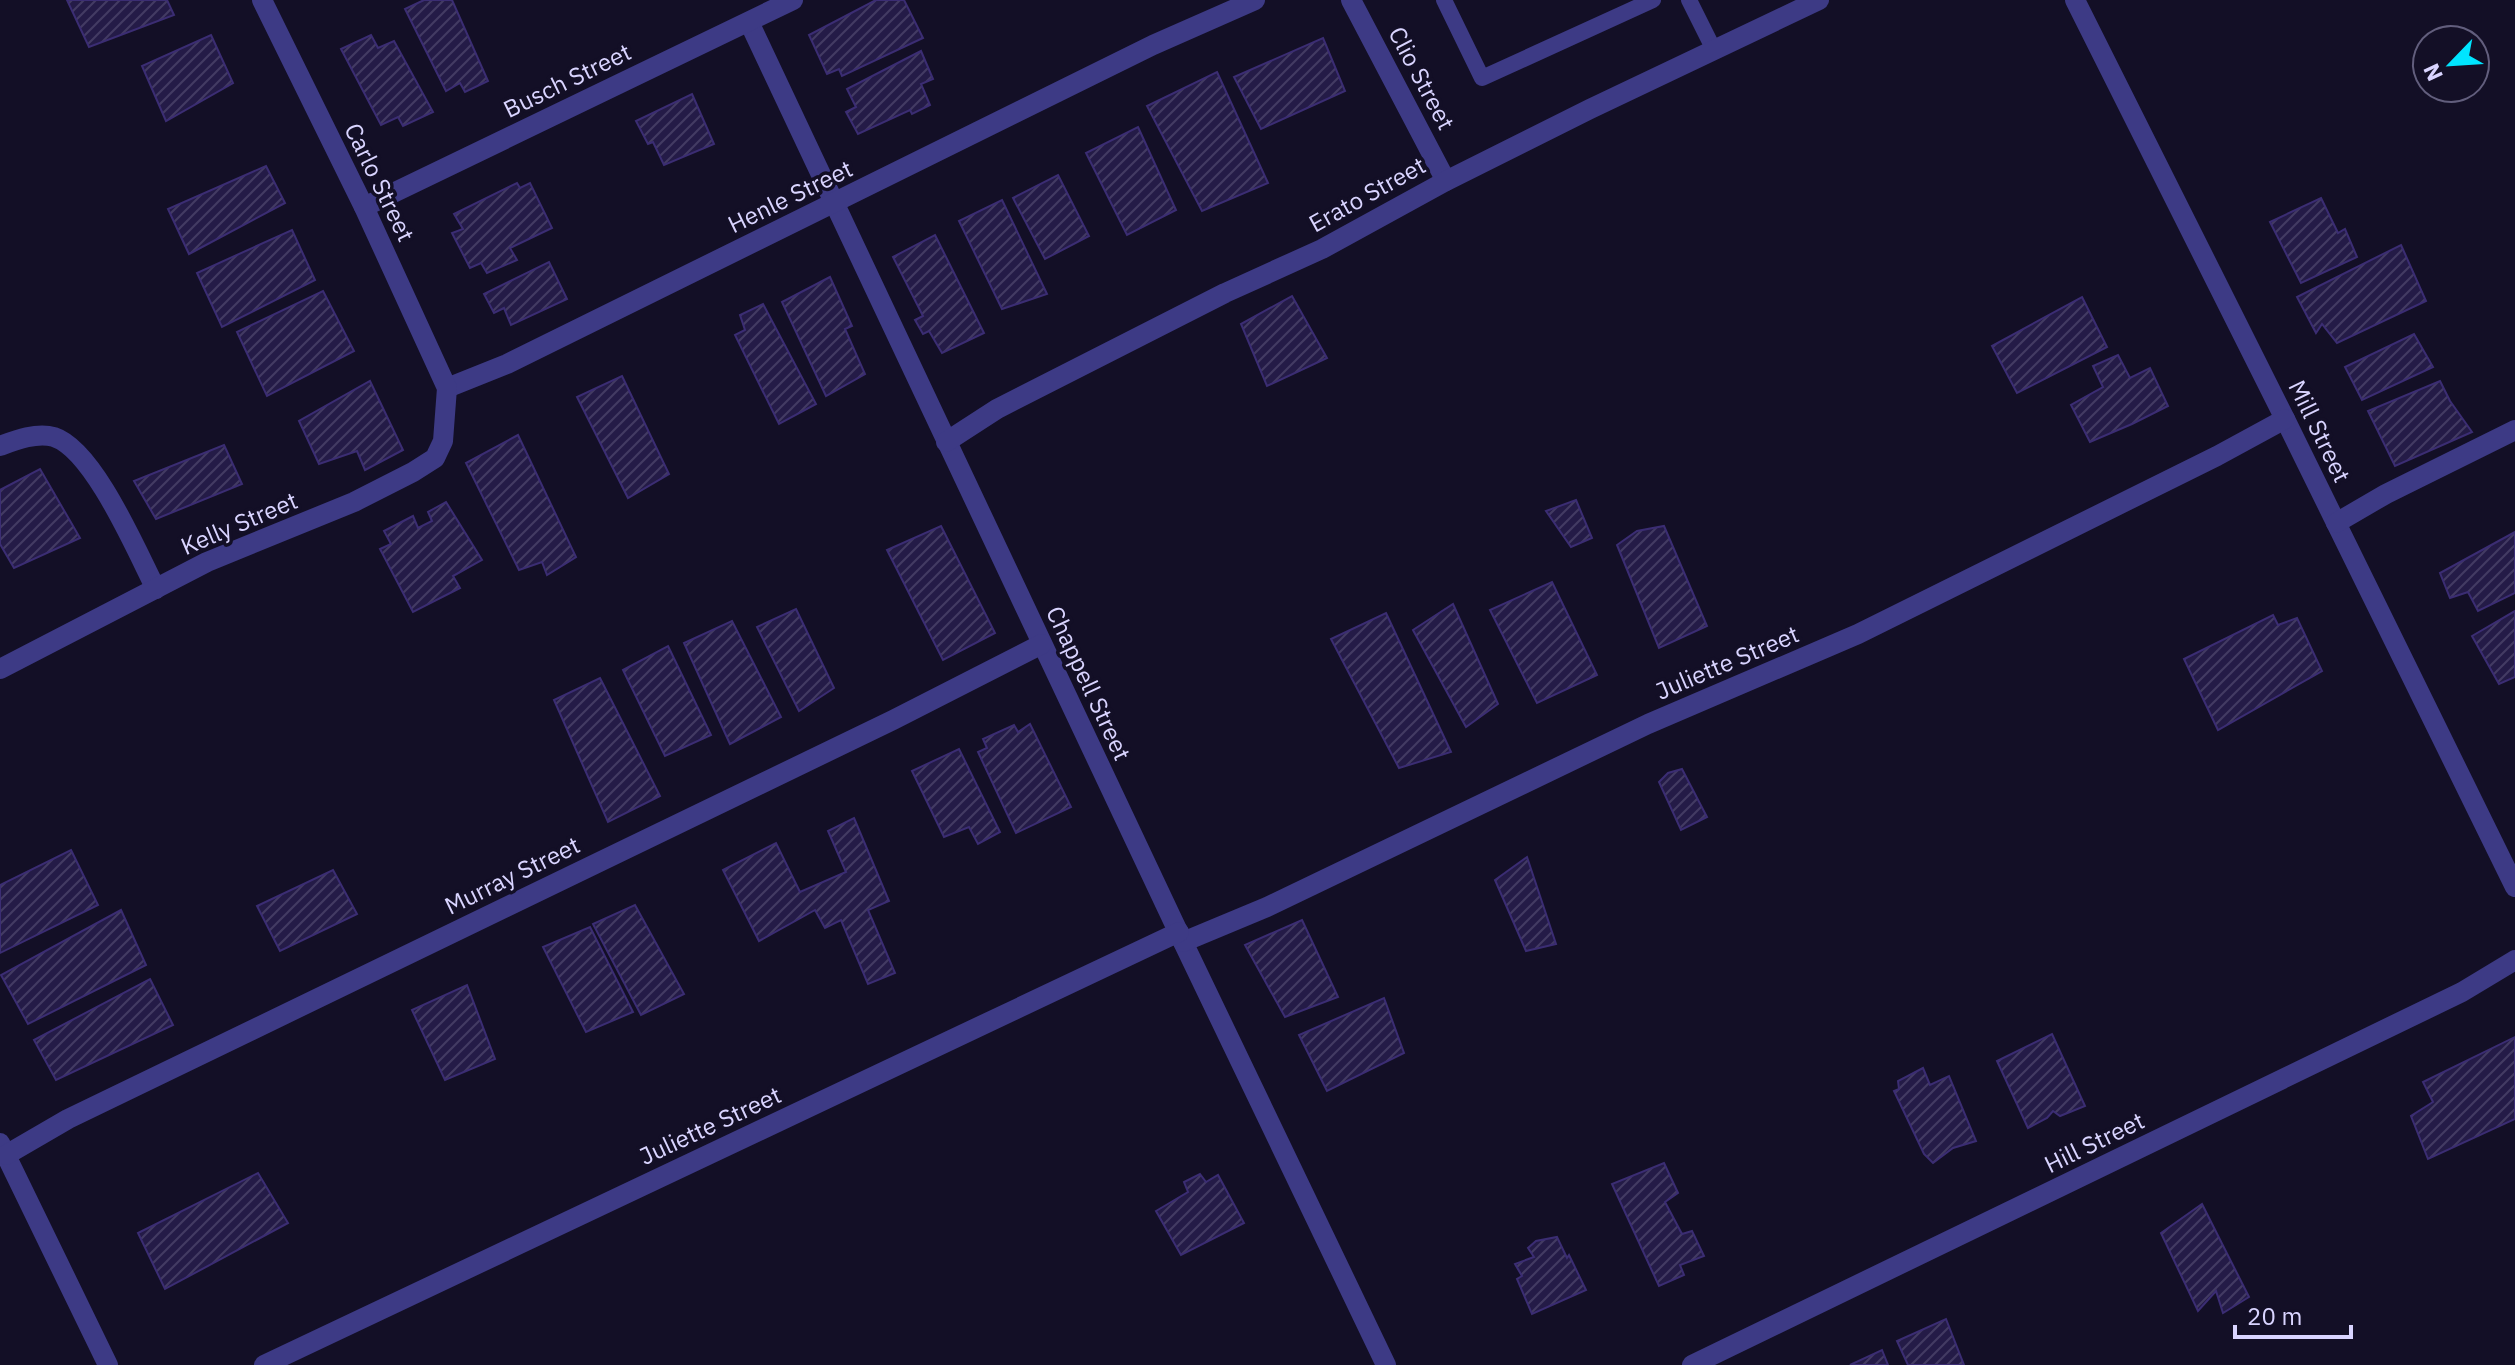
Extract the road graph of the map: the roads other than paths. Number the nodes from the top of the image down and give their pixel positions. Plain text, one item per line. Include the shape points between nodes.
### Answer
1 (262, 0) edge
2 (793, 0) edge
3 (1255, 0) edge
4 (1351, 0) edge
5 (1444, 0) edge
6 (1653, 0) edge
7 (1689, 0) edge
8 (1819, 0) edge
9 (2075, 0) edge
10 (749, 22) junction
11 (1714, 50) junction
12 (1446, 181) junction
13 (833, 204) junction
14 (364, 207) junction
15 (447, 388) junction
16 (2285, 419) junction
17 (2515, 430) edge
18 (946, 442) junction
19 (0, 446) edge
20 (2336, 523) junction
21 (156, 589) junction
22 (1042, 644) junction
23 (0, 669) edge
24 (2515, 887) edge
25 (1181, 937) junction
26 (2515, 960) edge
27 (2, 1152) edge
28 (108, 1365) edge
29 (264, 1365) edge
30 (1386, 1365) edge
31 (1692, 1365) edge

1 - 14 street, Carlo Street
2 - 10 street, Busch Street
3 - 13 street, Henle Street
4 - 12 street, Clio Street
5 - 6 lane via 1482,78
7 - 11 lane
8 - 11 street, Erato Street
9 - 16 street, Mill Street
10 - 13 street, Chappell Street
10 - 14 street, Busch Street
11 - 12 street, Erato Street
12 - 18 street, Erato Street via 1322,249 997,409
13 - 15 street, Henle Street via 507,364
13 - 18 street, Chappell Street
14 - 15 street, Carlo Street
15 - 21 street, Kelly Street via 443,441 435,458 354,502 207,562
16 - 20 street, Mill Street
16 - 25 street, Juliette Street via 1858,634 1648,724 1281,900
17 - 20 street
18 - 22 street, Chappell Street
19 - 21 street via 38,436 54,437 75,449 92,469
20 - 24 street, Mill Street
21 - 23 street, Kelly Street
22 - 25 street, Chappell Street
22 - 27 street, Murray Street
25 - 29 street, Juliette Street
25 - 30 street, Chappell Street
26 - 31 street, Hill Street via 2448,999
27 - 28 street

